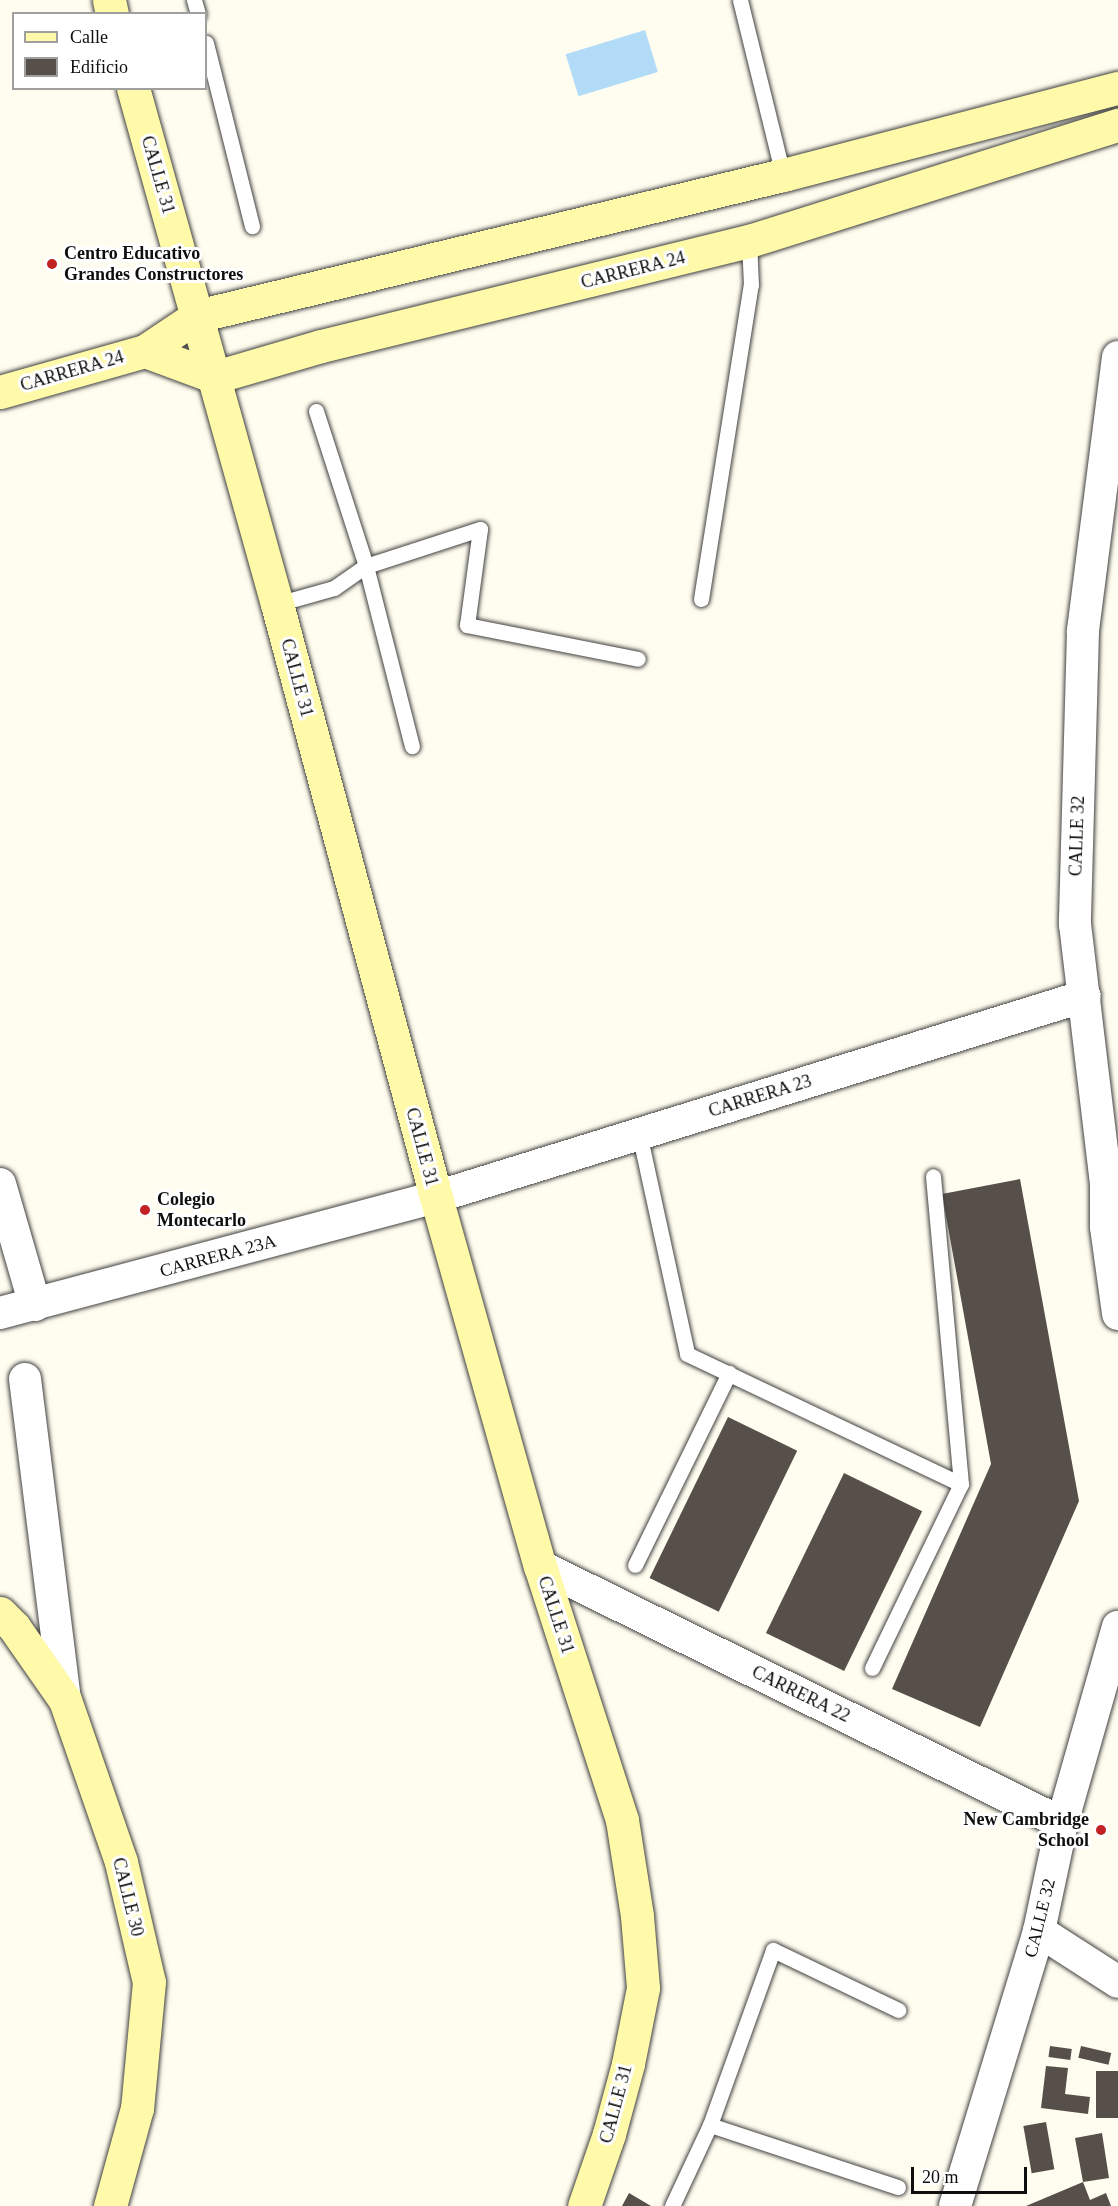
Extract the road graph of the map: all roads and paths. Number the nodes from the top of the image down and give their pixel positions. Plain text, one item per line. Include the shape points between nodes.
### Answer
1 (740, 0) edge
2 (207, 47) edge
3 (1118, 88) edge
4 (134, 90) edge
5 (1118, 126) edge
6 (783, 175) junction
7 (252, 226) dead end
8 (749, 241) junction
9 (197, 316) junction
10 (145, 351) junction
11 (1118, 357) edge
12 (215, 377) junction
13 (0, 392) edge
14 (316, 411) dead end
15 (1113, 422) edge
16 (366, 566) junction
17 (701, 599) dead end
18 (277, 604) junction
19 (638, 659) dead end
20 (412, 746) dead end
21 (1085, 996) junction
22 (639, 1133) junction
23 (933, 1176) dead end
24 (1112, 1181) edge
25 (0, 1184) edge
26 (436, 1197) junction
27 (35, 1305) junction
28 (0, 1313) edge
29 (1118, 1314) edge
30 (729, 1373) junction
31 (25, 1379) dead end
32 (961, 1484) junction
33 (634, 1565) dead end
34 (540, 1566) junction
35 (0, 1613) edge
36 (1117, 1631) edge
37 (872, 1668) dead end
38 (65, 1700) junction
39 (1062, 1823) junction
40 (1039, 1931) junction
41 (1118, 1982) edge
42 (898, 2010) dead end
43 (710, 2125) junction
44 (898, 2187) dead end
45 (110, 2206) edge
46 (584, 2206) edge
47 (672, 2206) edge
48 (955, 2206) edge

1 - 6 lane
2 - 7 lane
3 - 6 street, CARRERA 24
4 - 9 street, CALLE 31
5 - 8 street, CARRERA 24
6 - 9 street, CARRERA 24
8 - 12 street, CARRERA 24 via 321,346
8 - 17 lane via 751,285
9 - 10 street, CARRERA 24
9 - 12 street, CALLE 31
10 - 12 street, CARRERA 24
10 - 13 street, CARRERA 24
11 - 15 street, CALLE 32
12 - 18 street, CALLE 31
14 - 16 lane
15 - 21 street, CALLE 32 via 1083,631 1075,924
16 - 18 lane via 334,588
16 - 19 lane via 480,529 467,625
16 - 20 lane
18 - 26 street, CALLE 31
21 - 22 street, CARRERA 23
21 - 24 street, CALLE 32
22 - 26 street, CARRERA 23
22 - 30 lane via 687,1354
23 - 32 lane
24 - 29 street, CALLE 32 via 1106,1227
25 - 27 street
26 - 27 street, CARRERA 23A
26 - 34 street, CALLE 31
27 - 28 street, CARRERA 23A
30 - 32 lane
30 - 33 lane
31 - 38 street
32 - 37 lane
34 - 39 street, CARRERA 22
34 - 46 street, CALLE 31 via 622,1820 643,1988 609,2134
35 - 38 street, CALLE 30
36 - 39 street, CALLE 32
38 - 45 street, CALLE 30 via 120,1862 149,1982 137,2108
39 - 40 street, CALLE 32
40 - 41 street
40 - 48 street, CALLE 32
42 - 43 lane via 772,1950
43 - 44 lane
43 - 47 lane

